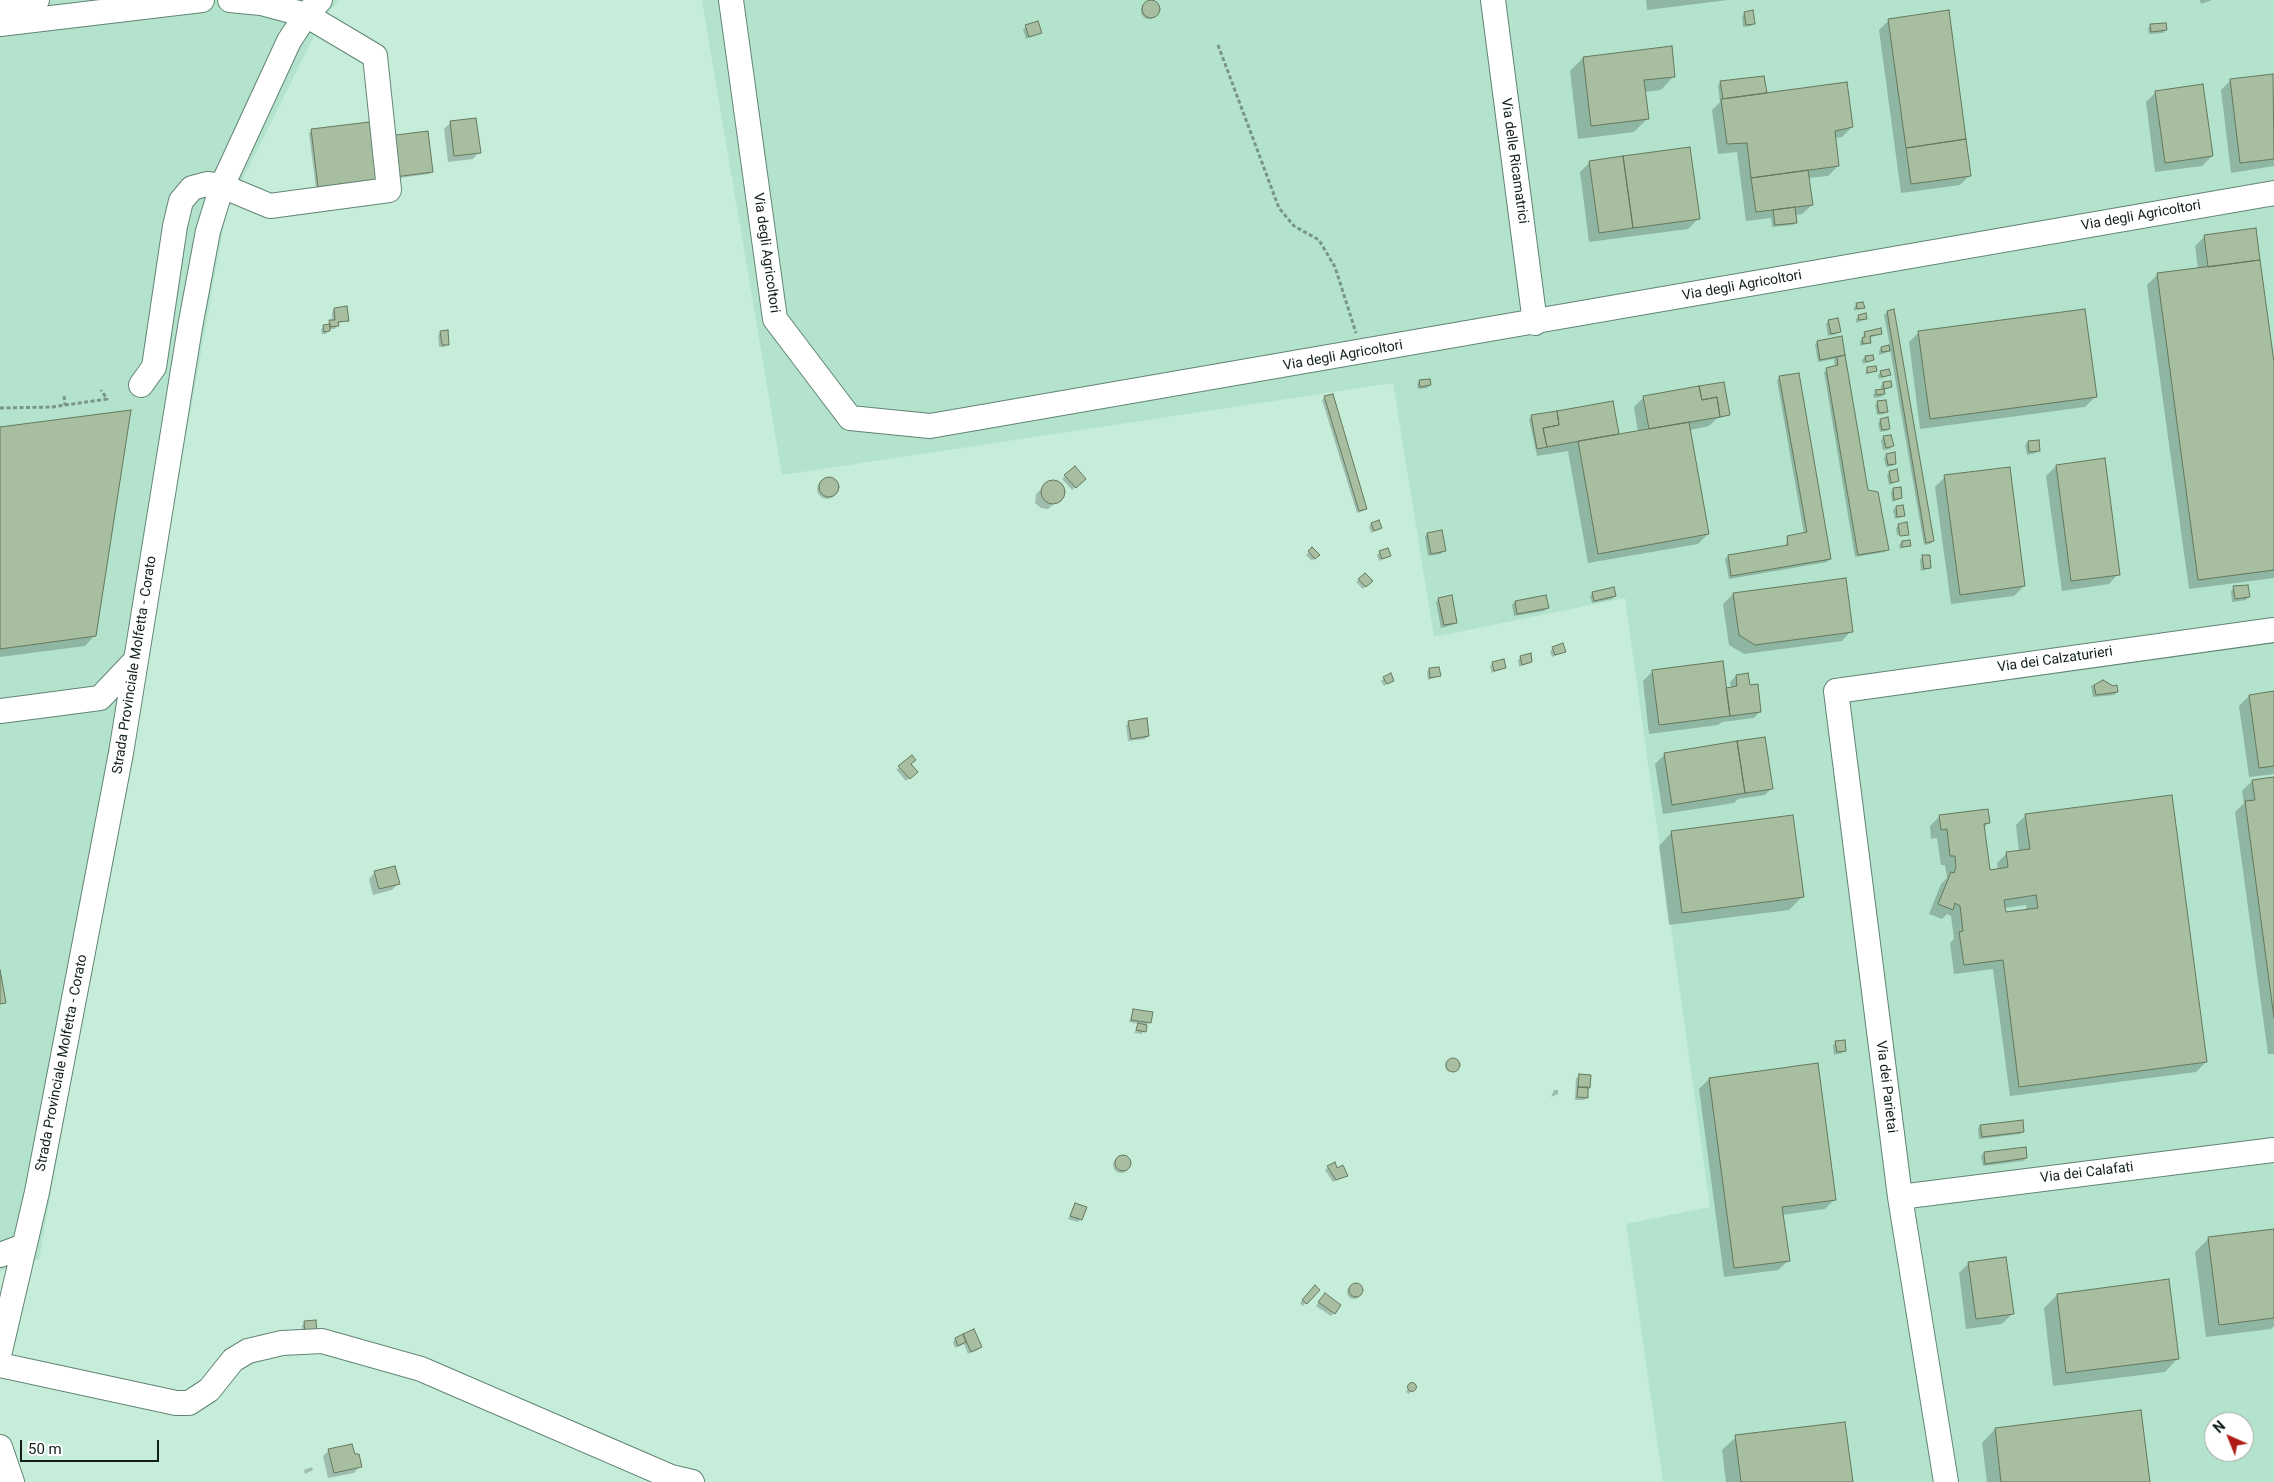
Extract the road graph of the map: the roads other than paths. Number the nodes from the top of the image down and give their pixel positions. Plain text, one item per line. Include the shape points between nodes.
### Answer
1 (37, 0) edge
2 (202, 0) edge
3 (230, 0) edge
4 (731, 0) edge
5 (1493, 0) edge
6 (0, 5) edge
7 (313, 7) edge
8 (0, 24) edge
9 (222, 186) junction
10 (2274, 193) edge
11 (1535, 323) junction
12 (140, 385) dead end
13 (2274, 630) edge
14 (136, 660) junction
15 (1836, 691) joint
16 (0, 711) edge
17 (2274, 1150) edge
18 (1900, 1197) junction
19 (24, 1246) junction
20 (0, 1254) edge
21 (0, 1351) edge
22 (0, 1365) edge
23 (0, 1446) edge
24 (12, 1482) edge
25 (692, 1482) edge
26 (1946, 1482) edge

1 - 6 street
2 - 8 street
3 - 7 street
4 - 11 street, Via degli Agricoltori via 775,319 850,418 930,426
5 - 11 street, Via delle Ricamatrici
7 - 9 street, Strada Provinciale Molfetta - Corato via 289,41
7 - 9 street via 375,56 389,190 270,206
9 - 12 street via 207,184 192,188 181,201 154,367
9 - 14 street, Strada Provinciale Molfetta - Corato via 201,264
10 - 11 street, Via degli Agricoltori
13 - 15 street, Via dei Calzaturieri
14 - 16 street via 100,698
14 - 19 street, Strada Provinciale Molfetta - Corato via 85,946
15 - 18 street, Via dei Parietai
17 - 18 street, Via dei Calafati
18 - 26 street, Via dei Parietai
19 - 20 street
19 - 21 street, Strada Provinciale Molfetta - Corato
22 - 25 street via 176,1404 189,1403 209,1390 233,1360 248,1351 282,1343 322,1341 421,1369 662,1473
23 - 24 street

